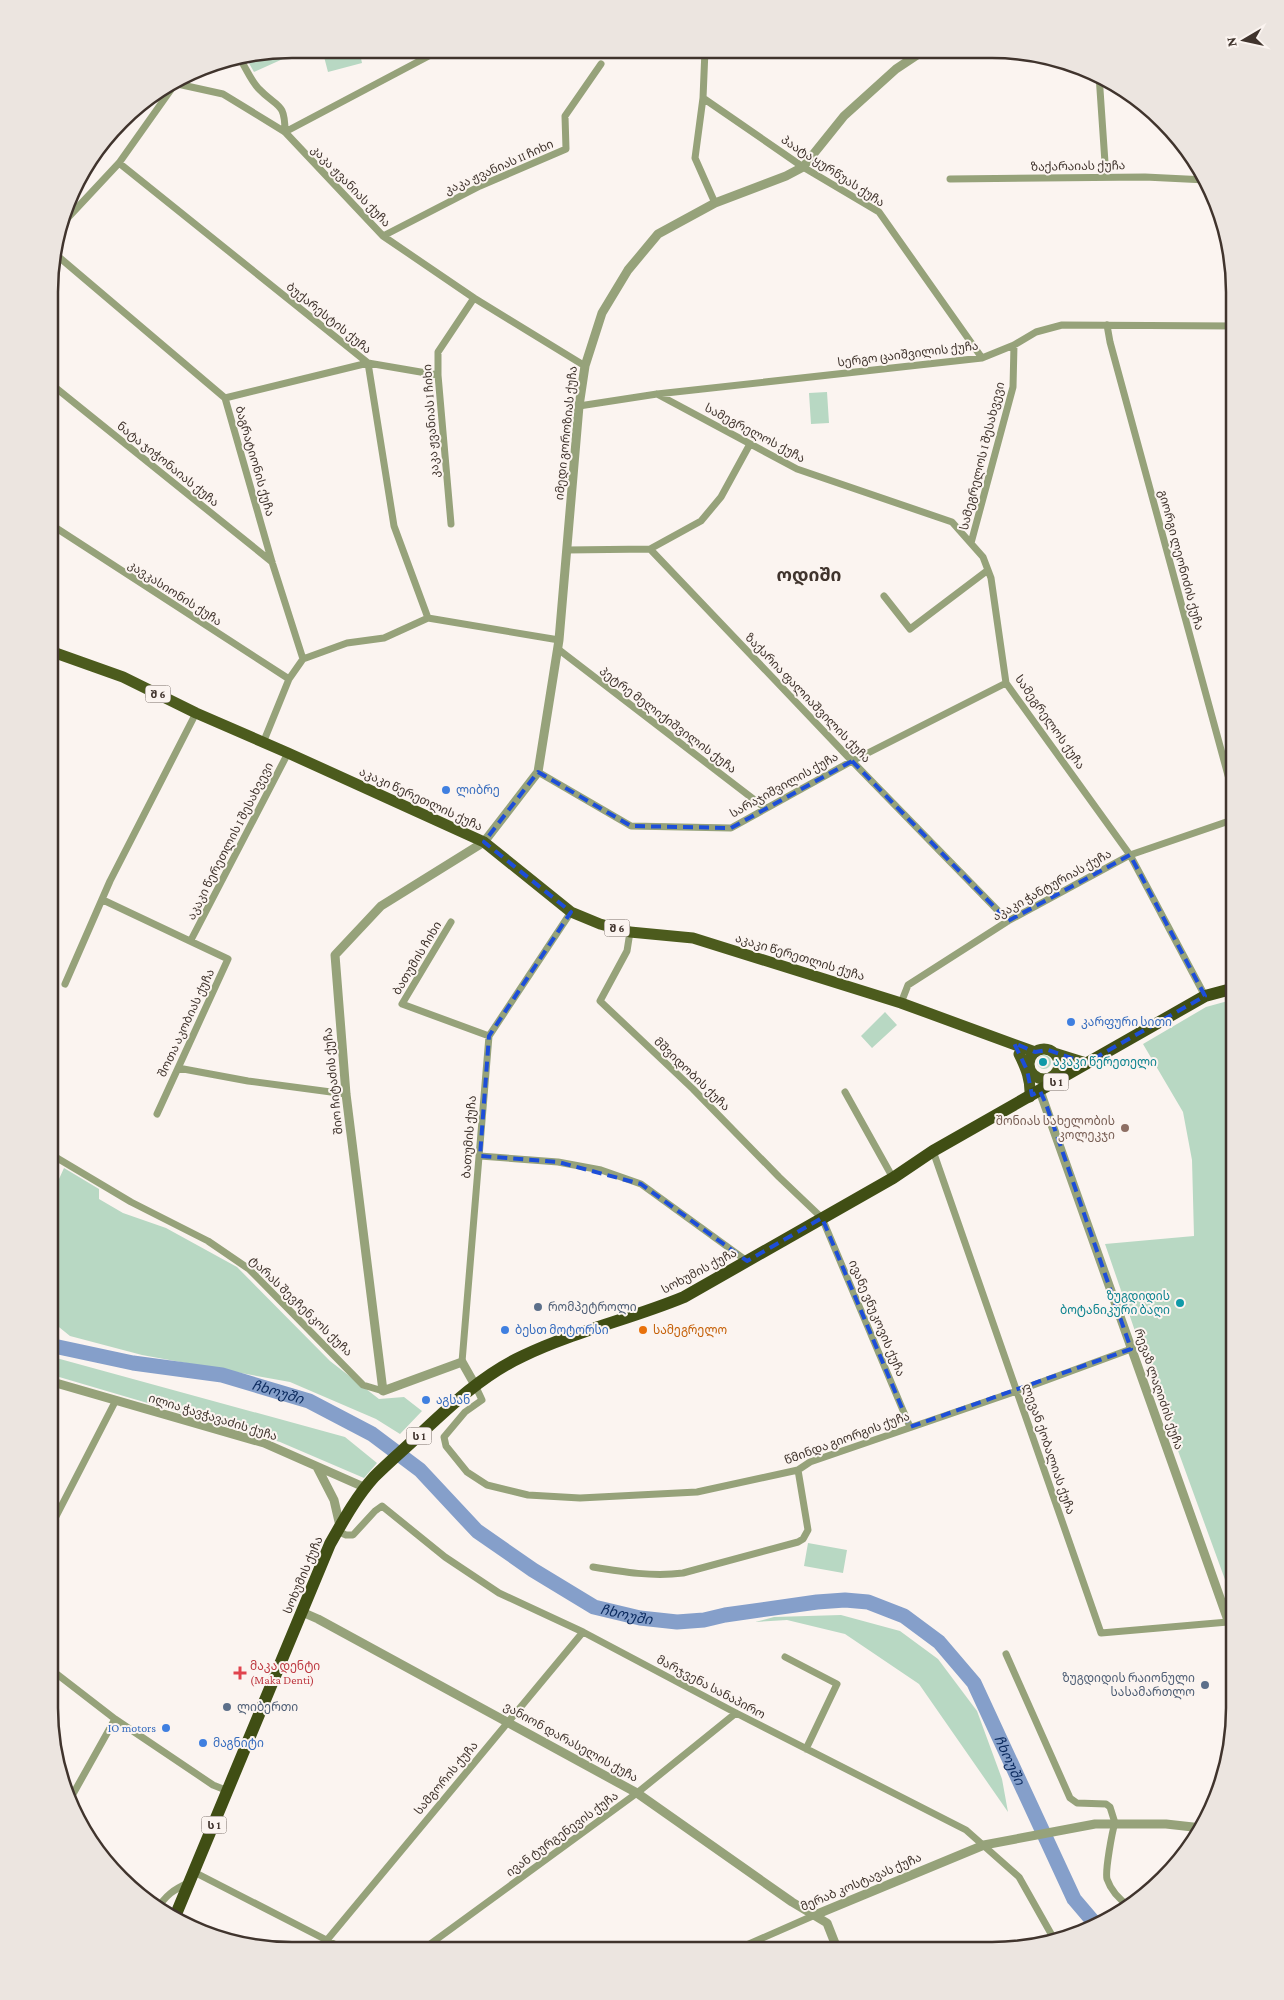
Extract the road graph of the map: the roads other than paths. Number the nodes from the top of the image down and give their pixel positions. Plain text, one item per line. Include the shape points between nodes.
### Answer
1 (425, 58) edge
2 (704, 58) edge
3 (912, 58) edge
4 (242, 63) edge
5 (601, 64) dead end
6 (1100, 84) edge
7 (181, 85) edge
8 (168, 93) edge
9 (702, 98) junction
10 (285, 132) junction
11 (119, 163) junction
12 (803, 167) junction
13 (1106, 177) junction
14 (950, 179) dead end
15 (1198, 180) edge
16 (715, 203) junction
17 (70, 215) edge
18 (383, 236) junction
19 (60, 258) edge
20 (474, 298) junction
21 (1107, 325) junction
22 (1226, 326) edge
23 (1014, 345) junction
24 (982, 358) junction
25 (368, 363) junction
26 (585, 366) junction
27 (438, 375) junction
28 (58, 390) edge
29 (657, 394) junction
30 (225, 398) junction
31 (580, 406) junction
32 (750, 444) junction
33 (451, 524) dead end
34 (58, 529) edge
35 (971, 543) junction
36 (650, 549) junction
37 (567, 550) junction
38 (272, 562) junction
39 (988, 570) junction
40 (884, 596) dead end
41 (428, 618) junction
42 (558, 645) junction
43 (58, 654) edge
44 (303, 659) junction
45 (289, 679) junction
46 (1006, 683) junction
47 (196, 713) junction
48 (263, 743) junction
49 (288, 753) junction
50 (852, 761) junction
51 (1226, 768) edge
52 (538, 772) junction
53 (765, 808) junction
54 (1226, 822) edge
55 (484, 842) junction
56 (1130, 855) junction
57 (103, 900) junction
58 (570, 912) junction
59 (1008, 921) junction
60 (452, 922) dead end
61 (630, 932) junction
62 (191, 940) junction
63 (65, 984) dead end
64 (1226, 990) edge
65 (1205, 996) junction
66 (901, 1003) junction
67 (489, 1036) junction
68 (1003, 1040) junction
69 (1035, 1052) junction
70 (1054, 1053) junction
71 (1019, 1054) junction
72 (1086, 1063) junction
73 (178, 1068) junction
74 (1031, 1071) junction
75 (1057, 1076) junction
76 (845, 1092) dead end
77 (346, 1094) junction
78 (1035, 1094) junction
79 (157, 1114) dead end
80 (933, 1151) junction
81 (480, 1156) junction
82 (58, 1159) edge
83 (894, 1178) junction
84 (822, 1218) junction
85 (747, 1261) junction
86 (1131, 1349) junction
87 (462, 1362) junction
88 (58, 1383) edge
89 (475, 1385) junction
90 (383, 1391) junction
91 (1017, 1391) junction
92 (116, 1400) junction
93 (910, 1426) junction
94 (317, 1467) junction
95 (798, 1470) junction
96 (366, 1488) junction
97 (58, 1513) edge
98 (339, 1528) junction
99 (593, 1567) dead end
100 (302, 1612) junction
101 (1226, 1616) edge
102 (1226, 1622) edge
103 (583, 1632) junction
104 (1006, 1654) dead end
105 (785, 1657) dead end
106 (58, 1675) edge
107 (736, 1713) junction
108 (116, 1719) junction
109 (508, 1722) junction
110 (806, 1749) junction
111 (228, 1791) junction
112 (73, 1793) edge
113 (637, 1793) junction
114 (1115, 1824) junction
115 (1194, 1827) edge
116 (984, 1845) junction
117 (191, 1877) junction
118 (1124, 1902) edge
119 (161, 1903) edge
120 (177, 1912) edge
121 (815, 1915) junction
122 (1052, 1935) edge
123 (328, 1940) junction
124 (331, 1942) edge
125 (433, 1942) edge
126 (752, 1942) edge
127 (834, 1942) edge

1 - 10 street
2 - 9 street
3 - 12 street, იმედი გოროზიას ქუჩა via 844,116
4 - 10 street via 258,88 285,114
5 - 18 street, კაკა ჟვანიას II ჩიხი via 565,116 566,149 480,186
6 - 13 street
7 - 10 street, კაკა ჟვანიას ქუჩა via 223,94
8 - 11 street
9 - 12 street, პაატა ყურწუას ქუჩა
9 - 16 street via 695,158
10 - 18 street, კაკა ჟვანიას ქუჩა
11 - 17 street
11 - 25 street, ბუქარესტის ქუჩა
12 - 16 street, იმედი გოროზიას ქუჩა
12 - 24 street, პაატა ყურწუას ქუჩა via 879,212
13 - 14 street, ზაქარაიას ქუჩა
13 - 15 street, ზაქარაიას ქუჩა
16 - 26 street, იმედი გოროზიას ქუჩა via 658,234 628,270 602,313
18 - 20 street, კაკა ჟვანიას ქუჩა
19 - 30 street, ბაგრატიონის ქუჩა
20 - 26 street, კაკა ჟვანიას ქუჩა
20 - 27 street, კაკა ჟვანიას I ჩიხი via 438,352
21 - 22 street, სერგო ცაიშვილის ქუჩა
21 - 23 street, სერგო ცაიშვილის ქუჩა via 1062,325 1036,332
21 - 51 street, გიორგი ლეონიძის ქუჩა
23 - 24 street, სერგო ცაიშვილის ქუჩა
23 - 35 street, სამეგრელოს I შესახვევი via 1013,387
24 - 29 street, სერგო ცაიშვილის ქუჩა
25 - 27 street
25 - 30 street
25 - 41 street, ბუქარესტის ქუჩა via 394,526
26 - 31 street, იმედი გოროზიას ქუჩა
27 - 33 street, კაკა ჟვანიას I ჩიხი
28 - 38 street, ნატა ჯიჭონაიას ქუჩა
29 - 31 street, სერგო ცაიშვილის ქუჩა
29 - 32 street, სამეგრელოს ქუჩა
30 - 38 street, ბაგრატიონის ქუჩა
31 - 37 street, იმედი გოროზიას ქუჩა
32 - 35 street, სამეგრელოს ქუჩა via 796,469 952,522
32 - 36 street via 721,497 701,522
34 - 45 street, კავკასიონის ქუჩა
35 - 39 street, სამეგრელოს ქუჩა via 983,557
36 - 37 street
36 - 50 street, ზაქარია ფალიაშვილის ქუჩა
37 - 42 street, იმედი გოროზიას ქუჩა
38 - 44 street, ბაგრატიონის ქუჩა
39 - 40 street via 910,629
39 - 46 street, სამეგრელოს ქუჩა
41 - 42 street
41 - 44 street via 384,638 347,643
42 - 52 street, იმედი გოროზიას ქუჩა
42 - 53 street, პეტრე მელიქიშვილის ქუჩა
43 - 47 main road, აკაკი წერეთლის ქუჩა / შ 6 via 123,677
44 - 45 street
45 - 48 street
46 - 50 street, სარაჯიშვილის ქუჩა
46 - 56 street, სამეგრელოს ქუჩა
47 - 48 main road, აკაკი წერეთლის ქუჩა / შ 6
47 - 57 street
48 - 49 main road, აკაკი წერეთლის ქუჩა / შ 6
49 - 55 main road, აკაკი წერეთლის ქუჩა / შ 6
49 - 62 street, აკაკი წერეთლის I შესახვევი
50 - 53 street, სარაჯიშვილის ქუჩა
50 - 59 street, ზაქარია ფალიაშვილის ქუჩა
52 - 53 street, სარაჯიშვილის ქუჩა via 631,826 731,828
52 - 55 street, იმედი გოროზიას ქუჩა
54 - 56 street, აკაკი ჭანტურიას ქუჩა
55 - 58 main road, აკაკი წერეთლის ქუჩა / შ 6
55 - 77 street, შიო ჩიტაძის ქუჩა via 381,906 335,955
56 - 59 street, აკაკი ჭანტურიას ქუჩა
56 - 65 street, სამეგრელოს ქუჩა
57 - 62 street, შოთა აკობიას ქუჩა
57 - 63 street
58 - 61 main road, აკაკი წერეთლის ქუჩა / შ 6
58 - 67 street, ბათუმის ქუჩა
59 - 66 street, აკაკი ჭანტურიას ქუჩა via 908,985
60 - 67 street, ბათუმის ჩიხი via 402,1004
61 - 66 main road, აკაკი წერეთლის ქუჩა / შ 6 via 693,938
61 - 84 street, მშვიდობის ქუჩა via 627,951 600,1001
62 - 73 street, შოთა აკობიას ქუჩა via 228,959
64 - 65 highway, სოხუმის ქუჩა / ს 1
65 - 72 highway, სოხუმის ქუჩა / ს 1
66 - 68 main road, აკაკი წერეთლის ქუჩა / შ 6
67 - 81 street, ბათუმის ქუჩა
68 - 69 main road, შ 6
68 - 71 main road, შ 6
69 - 70 main road, შ 6 via 1041,1049
69 - 74 main road via 1029,1062
70 - 72 main road, შ 6
70 - 75 main road
71 - 74 main road, შ 6
71 - 78 main road, შ 6
72 - 75 highway, სოხუმის ქუჩა / ს 1
73 - 77 street
73 - 79 street, შოთა აკობიას ქუჩა
74 - 75 main road via 1037,1077
74 - 78 main road, შ 6
75 - 78 highway, სოხუმის ქუჩა / ს 1
76 - 83 street
77 - 90 street, შიო ჩიტაძის ქუჩა
78 - 80 highway, სოხუმის ქუჩა / ს 1
78 - 86 street, რევაზ ლაღიძის ქუჩა via 1058,1136
80 - 83 highway, სოხუმის ქუჩა / ს 1
80 - 91 street, ლევან ქობალიას ქუჩა
81 - 85 street via 558,1162 601,1170 641,1184
81 - 87 street, ბათუმის ქუჩა
82 - 90 street, ტარას შევჩენკოს ქუჩა via 131,1202 208,1241 249,1269 363,1385
83 - 84 highway, სოხუმის ქუჩა / ს 1
84 - 85 highway, სოხუმის ქუჩა / ს 1
84 - 93 street, ივანე ვნუკოვის ქუჩა
85 - 89 highway, სოხუმის ქუჩა / ს 1 via 684,1297 524,1355
86 - 91 street, წმინდა გიორგის ქუჩა
86 - 101 street, რევაზ ლაღიძის ქუჩა
87 - 89 street
87 - 90 street
88 - 92 street, ილია ჭავჭავაძის ქუჩა
89 - 95 street, წმინდა გიორგის ქუჩა via 482,1400 465,1412 444,1437 446,1446 468,1472 488,1485 528,1494 580,1498 697,1492
89 - 96 highway, სოხუმის ქუჩა / ს 1 via 374,1477
91 - 93 street, წმინდა გიორგის ქუჩა
91 - 102 street, ლევან ქობალიას ქუჩა via 1101,1633
92 - 94 street, ილია ჭავჭავაძის ქუჩა via 264,1443
92 - 97 street
93 - 95 street, წმინდა გიორგის ქუჩა via 810,1462
94 - 96 street, ილია ჭავჭავაძის ქუჩა
94 - 98 street via 334,1500
95 - 99 street via 808,1530 798,1542 683,1574 625,1572
96 - 98 highway, სოხუმის ქუჩა / ს 1
98 - 100 highway, სოხუმის ქუჩა / ს 1
98 - 103 street, მარჯვენა სანაპირო via 346,1535 353,1535 382,1506 445,1557 499,1593
100 - 109 street, ვანიონ დარასელის ქუჩა
100 - 111 highway, სოხუმის ქუჩა / ს 1
103 - 107 street, მარჯვენა სანაპირო
103 - 109 street, სამგორის ქუჩა
104 - 114 street via 1070,1798 1077,1803 1106,1804
105 - 110 street via 837,1684
106 - 108 street
107 - 110 street, მარჯვენა სანაპირო
107 - 113 street, ივან ტურგენევის ქუჩა
108 - 111 street via 213,1785
108 - 112 street
109 - 113 street, ვანიონ დარასელის ქუჩა
109 - 123 street, სამგორის ქუჩა
110 - 116 street, მარჯვენა სანაპირო via 966,1830
111 - 117 highway, სოხუმის ქუჩა / ს 1
113 - 121 street, ვანიონ დარასელის ქუჩა
113 - 125 street, ივან ტურგენევის ქუჩა
114 - 115 street
114 - 116 street, მერაბ კოსტავას ქუჩა via 1078,1826
114 - 118 street via 1107,1878
116 - 121 street, მერაბ კოსტავას ქუჩა
116 - 122 street, მარჯვენა სანაპირო via 1019,1877
117 - 119 street
117 - 120 highway, სოხუმის ქუჩა / ს 1
117 - 123 street
121 - 126 street, მერაბ კოსტავას ქუჩა
121 - 127 street, ვანიონ დარასელის ქუჩა via 827,1923
123 - 124 street

